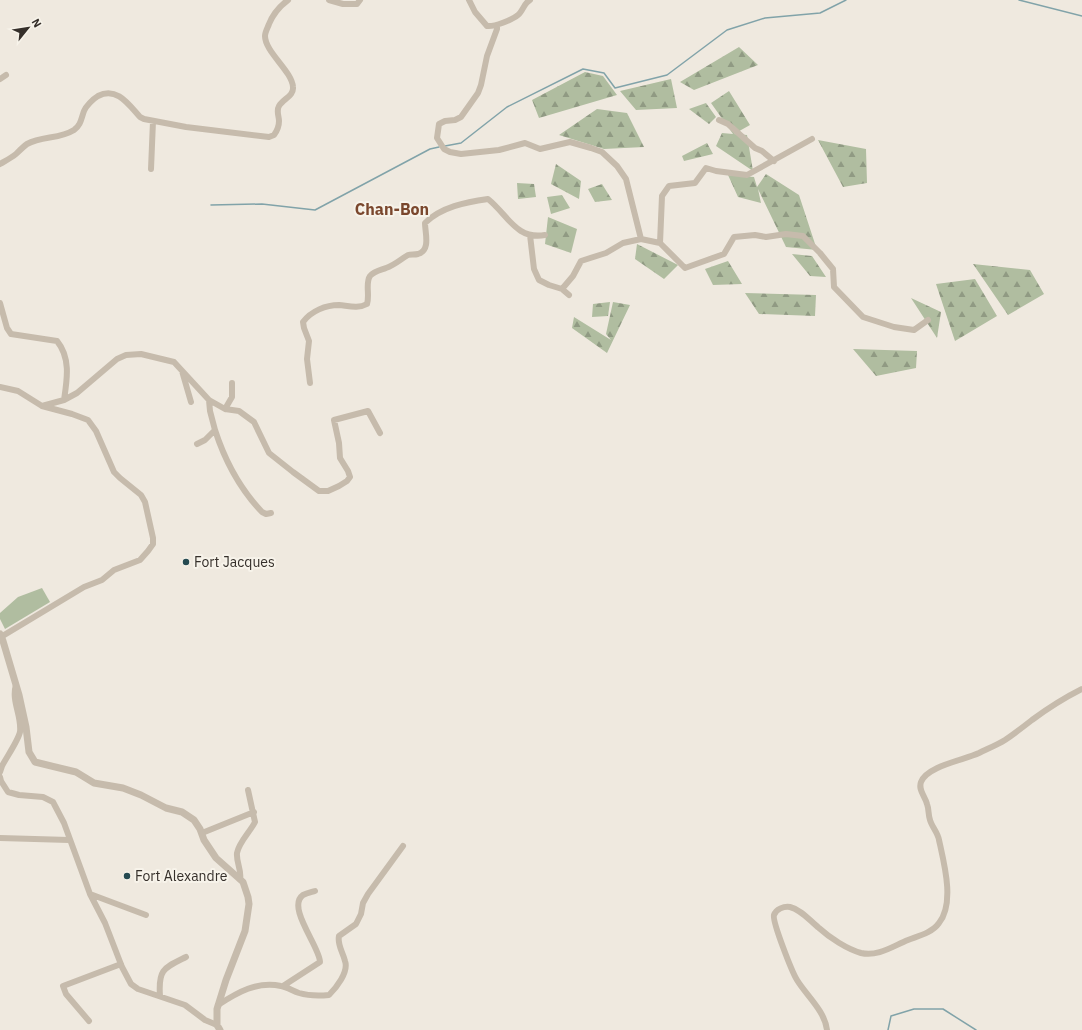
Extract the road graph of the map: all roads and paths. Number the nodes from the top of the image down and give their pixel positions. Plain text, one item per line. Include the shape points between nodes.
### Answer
1 (288, 0) edge
2 (329, 0) edge
3 (360, 0) edge
4 (469, 0) edge
5 (530, 0) edge
6 (497, 25) junction
7 (6, 75) dead end
8 (0, 79) edge
9 (719, 120) dead end
10 (153, 121) junction
11 (812, 140) dead end
12 (774, 161) junction
13 (0, 164) edge
14 (151, 169) dead end
15 (530, 234) junction
16 (546, 235) dead end
17 (640, 239) junction
18 (660, 243) junction
19 (562, 289) junction
20 (570, 295) dead end
21 (0, 303) edge
22 (928, 320) dead end
23 (181, 368) junction
24 (232, 383) dead end
25 (310, 383) dead end
26 (0, 387) edge
27 (64, 400) junction
28 (209, 400) junction
29 (191, 402) dead end
30 (42, 406) junction
31 (224, 409) junction
32 (216, 430) junction
33 (380, 433) dead end
34 (197, 444) dead end
35 (270, 513) dead end
36 (1, 636) edge
37 (16, 685) junction
38 (1082, 689) edge
39 (0, 772) edge
40 (0, 777) edge
41 (248, 790) dead end
42 (254, 812) junction
43 (202, 833) junction
44 (0, 838) edge
45 (69, 840) junction
46 (403, 846) dead end
47 (240, 880) junction
48 (315, 890) dead end
49 (90, 894) junction
50 (146, 915) dead end
51 (186, 957) dead end
52 (121, 964) junction
53 (283, 986) junction
54 (160, 996) junction
55 (218, 1005) junction
56 (89, 1021) dead end
57 (218, 1028) edge
58 (827, 1030) edge

1 - 10 street via 271,19 265,35 268,45 293,83 294,89 279,106 278,128 274,135 269,137
2 - 3 street via 356,4
4 - 6 street via 487,26
5 - 6 street via 517,16
6 - 17 street via 487,56 482,85 461,117 439,124 437,136 440,144 450,152 461,154 499,150 525,143 540,149 570,142 602,152 626,179
7 - 8 street
9 - 12 street via 728,124
10 - 13 street via 140,117 120,96 104,92 94,98 84,110 81,123 76,129 64,136 37,140 26,145
10 - 14 street
11 - 12 street
12 - 18 street via 747,175 706,168 695,183 669,186 662,196
15 - 16 street via 536,237
15 - 19 street via 534,269 539,280
15 - 25 street via 518,230 488,199 456,205 430,218 425,223 427,238 423,250 370,275 367,304 357,307 329,306 307,316 303,322 309,341 307,359
17 - 18 street
17 - 19 street via 623,243 606,253 581,261
18 - 22 street via 685,268 724,254 734,237 786,234 803,236 833,269 834,287 863,317 894,328 914,330
19 - 20 street
21 - 27 street via 10,334 57,341 60,345 68,377
23 - 27 street via 174,362 141,354 126,354 77,393
23 - 28 street
23 - 29 street
24 - 31 street via 232,397
26 - 30 street via 18,391
27 - 30 street
28 - 31 street
28 - 32 street
30 - 36 street via 84,418 92,424 114,472 141,495 145,502 153,544 140,560 114,570 102,580 84,587
31 - 33 street via 239,411 254,422 269,453 319,491 328,491 339,486 350,476 340,458 334,420 372,411
32 - 34 street
32 - 35 street via 227,462 245,490 262,512
36 - 37 street
37 - 39 street via 14,696 20,733
37 - 43 street via 29,752 35,762 71,771 94,783 123,788 166,808 182,812 194,820
38 - 58 street via 1063,699 1006,739 977,754 935,768 921,782 921,791 928,805 930,820 939,838 948,896 943,917 930,931 884,951 868,954 840,943 798,910 785,907 776,911 773,919 790,965
40 - 45 street via 8,792 43,797 53,802
41 - 42 street
42 - 43 street
42 - 47 street via 255,822 237,853
43 - 47 street via 216,858
44 - 45 street
45 - 49 street
46 - 53 street via 366,899 356,924 339,936 339,946 346,963 334,990 329,995 313,996
47 - 55 street via 243,882 249,904 245,931
48 - 53 street via 302,897 299,909 320,962
49 - 50 street
49 - 52 street
51 - 54 street via 164,970 159,982
52 - 54 street via 131,984
52 - 56 street via 63,986 66,994
53 - 55 street via 253,986
54 - 57 street via 185,1005
55 - 57 street

